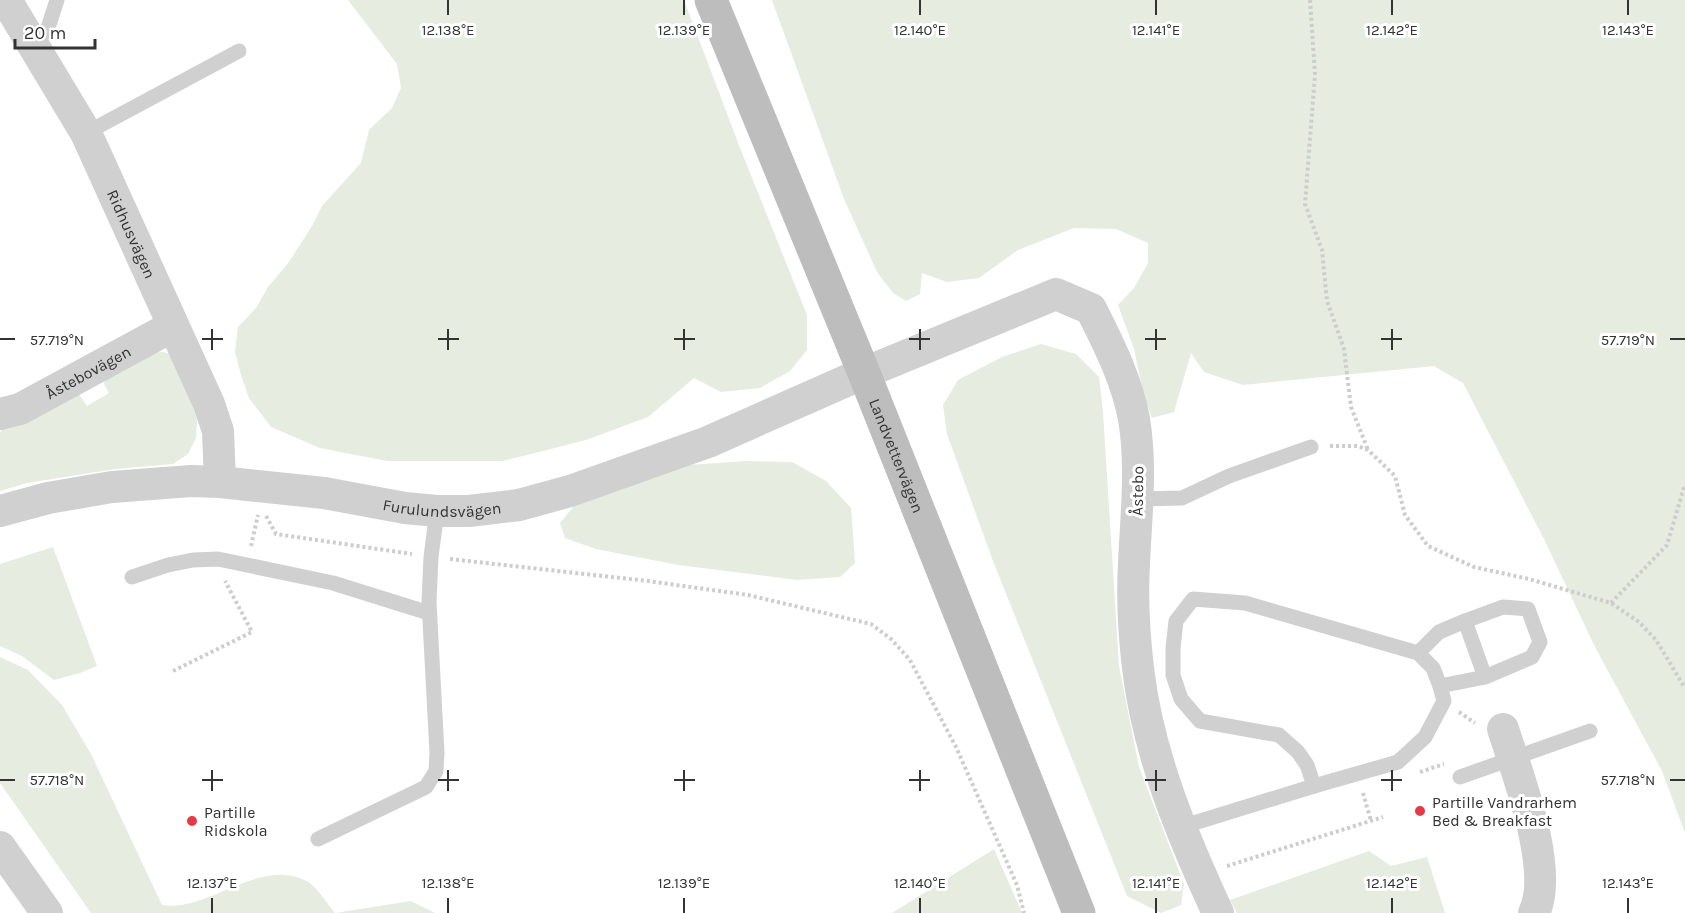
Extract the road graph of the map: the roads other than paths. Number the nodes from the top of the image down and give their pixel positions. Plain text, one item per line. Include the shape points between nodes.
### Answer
1 (6, 0) edge
2 (57, 0) edge
3 (711, 0) edge
4 (32, 42) junction
5 (239, 51) dead end
6 (86, 133) junction
7 (173, 326) junction
8 (864, 373) junction
9 (0, 414) edge
10 (1311, 447) road end
11 (220, 482) junction
12 (1138, 499) junction
13 (0, 511) edge
14 (437, 511) junction
15 (132, 577) dead end
16 (429, 614) junction
17 (1465, 621) junction
18 (1418, 653) junction
19 (1485, 677) junction
20 (1442, 694) junction
21 (1590, 731) dead end
22 (1508, 744) junction
23 (1460, 777) dead end
24 (1314, 786) junction
25 (1181, 827) junction
26 (318, 839) dead end
27 (0, 847) edge
28 (47, 913) edge
29 (1079, 913) edge
30 (1218, 913) edge
31 (1534, 913) edge

1 - 4 street, Ridhusvägen
2 - 4 lane via 47,31
3 - 8 street, Landvettervägen
4 - 6 street, Ridhusvägen
5 - 6 lane
6 - 7 street, Ridhusvägen
7 - 9 street, Åstebovägen via 20,408
7 - 11 street, Ridhusvägen via 218,430
8 - 12 street, Åstebo via 1056,294 1091,309 1113,354 1134,418
8 - 14 street, Furulundsvägen via 708,442 570,491 519,505
8 - 29 street, Landvettervägen
10 - 12 lane via 1229,476 1182,498
11 - 13 street, Furulundsvägen via 112,486
11 - 14 street, Furulundsvägen
12 - 25 street, Åstebo via 1133,567 1138,669 1159,768
14 - 16 lane
15 - 16 lane via 168,565 218,559 333,583
16 - 26 lane via 436,771 426,787
17 - 18 lane via 1439,632
17 - 19 lane
17 - 19 lane via 1503,607 1528,609 1534,622 1540,642 1532,657
18 - 20 lane via 1433,668
18 - 24 lane via 1245,603 1193,599 1176,621 1173,675 1180,699 1200,721 1279,735 1307,765
19 - 20 lane
20 - 24 lane via 1425,737 1398,762
21 - 22 lane
22 - 23 lane
22 - 31 street via 1530,816 1539,867 1540,888
24 - 25 lane
25 - 30 street, Åstebo
27 - 28 street

